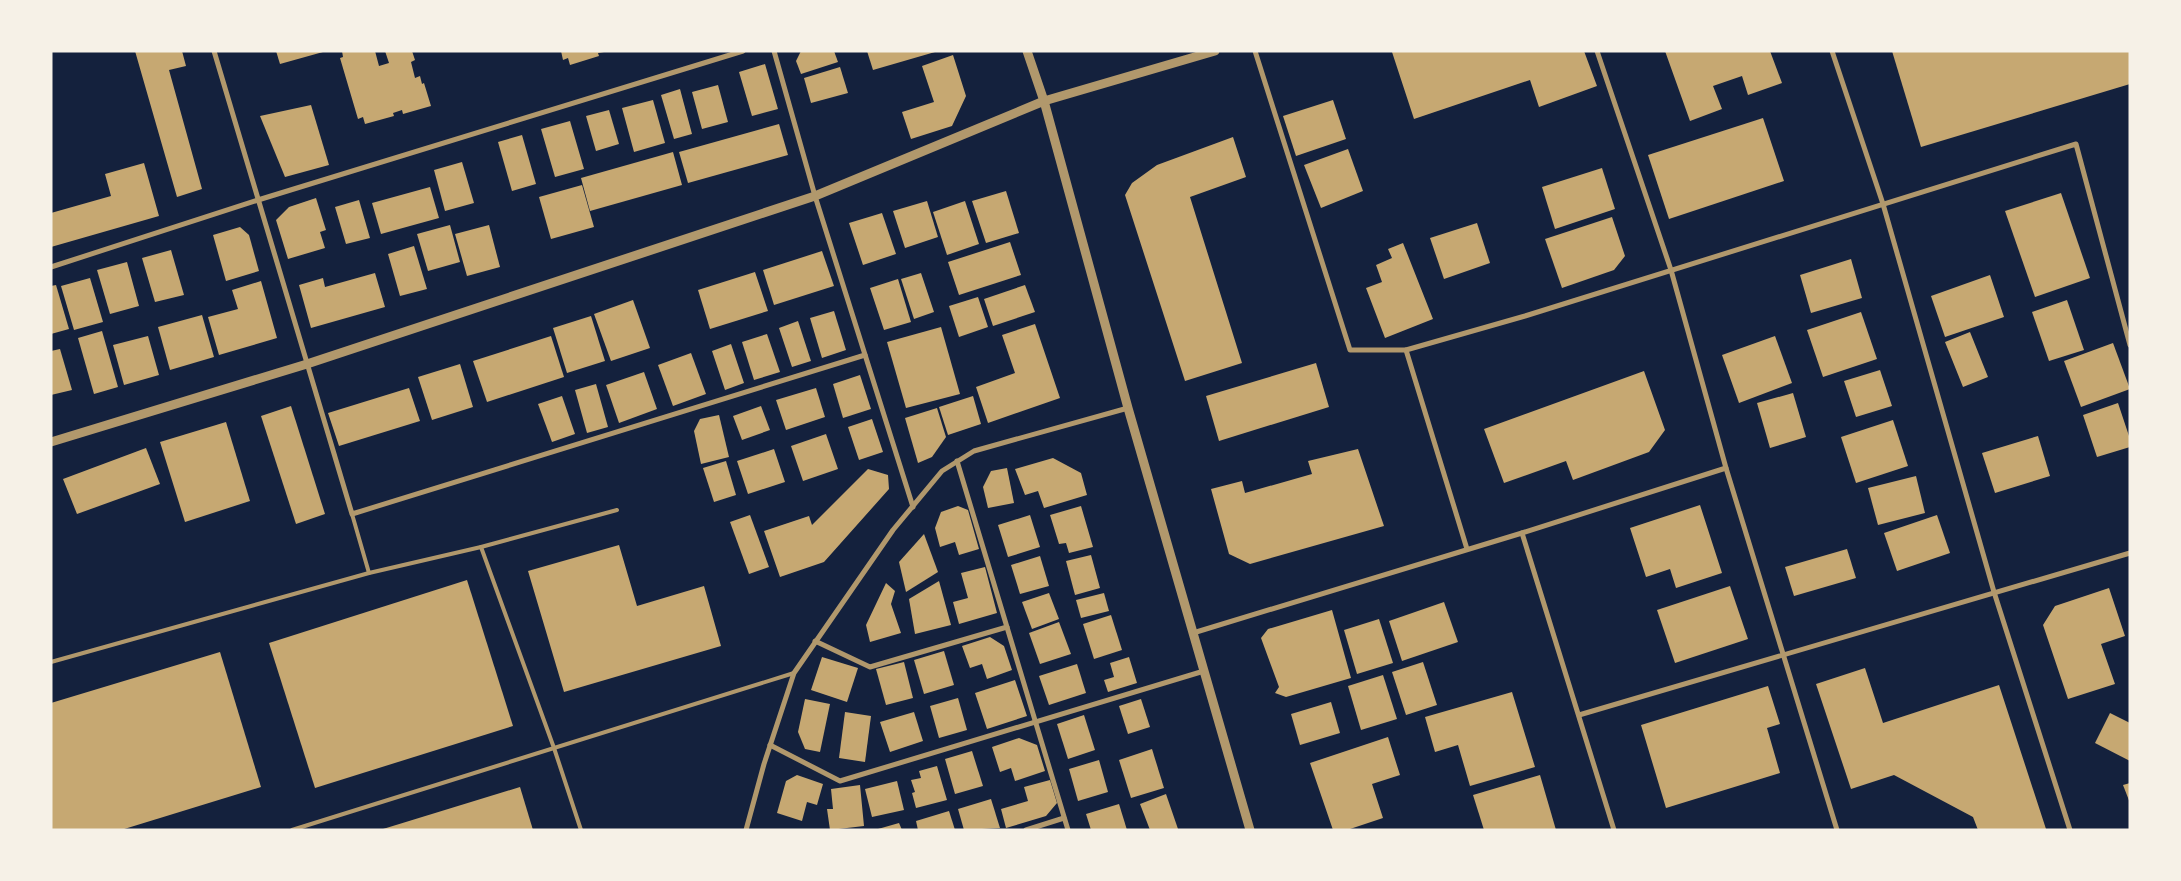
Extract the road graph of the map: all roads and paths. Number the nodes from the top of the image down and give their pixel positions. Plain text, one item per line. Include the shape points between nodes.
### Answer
1 (214, 51) edge
2 (742, 51) edge
3 (774, 51) edge
4 (1027, 51) edge
5 (1215, 51) edge
6 (1255, 51) edge
7 (1597, 51) edge
8 (1832, 51) edge
9 (1044, 102) junction
10 (815, 196) junction
11 (258, 200) junction
12 (1883, 204) junction
13 (51, 266) edge
14 (1671, 270) junction
15 (2130, 345) edge
16 (1406, 350) junction
17 (865, 355) junction
18 (307, 364) junction
19 (1128, 408) junction
20 (51, 442) edge
21 (957, 461) junction
22 (1726, 468) junction
23 (913, 507) junction
24 (617, 510) dead end
25 (352, 514) junction
26 (1522, 534) junction
27 (481, 547) junction
28 (1467, 549) junction
29 (2130, 553) edge
30 (369, 573) junction
31 (1994, 592) junction
32 (1007, 626) junction
33 (1193, 633) junction
34 (815, 641) junction
35 (1781, 654) junction
36 (51, 662) edge
37 (1204, 671) junction
38 (794, 673) junction
39 (1579, 715) junction
40 (1036, 723) junction
41 (770, 745) junction
42 (554, 748) junction
43 (1064, 818) junction
44 (292, 830) edge
45 (581, 830) edge
46 (746, 830) edge
47 (1026, 830) edge
48 (1068, 830) edge
49 (1250, 830) edge
50 (1614, 830) edge
51 (1837, 830) edge
52 (2070, 830) edge

1 - 11 street
2 - 11 street
3 - 10 street
4 - 9 street
5 - 9 street
6 - 16 street via 1350,350
7 - 14 street
8 - 12 street
9 - 10 street
9 - 19 street
10 - 17 street
10 - 18 street
11 - 13 street
11 - 18 street
12 - 14 street
12 - 15 street via 2076,144
12 - 31 street
14 - 16 street
14 - 22 street
16 - 28 street
17 - 23 street
17 - 25 street
18 - 20 street
18 - 25 street
19 - 21 street via 974,451
19 - 33 street
21 - 23 street via 942,471
21 - 32 street
22 - 26 street
22 - 35 street
23 - 34 street via 893,530
24 - 27 lane
25 - 30 lane
26 - 28 street
26 - 39 street
27 - 30 lane
27 - 42 lane
28 - 33 street
29 - 31 street
30 - 36 lane
31 - 35 street
31 - 52 street
32 - 34 street via 870,667
32 - 40 street
33 - 37 street
34 - 38 street
35 - 39 street
35 - 51 street
37 - 40 street
37 - 49 street
38 - 41 street
38 - 42 lane
39 - 50 street
40 - 41 street via 840,781
40 - 43 street
41 - 46 street
42 - 44 lane
42 - 45 lane
43 - 47 street
43 - 48 street

